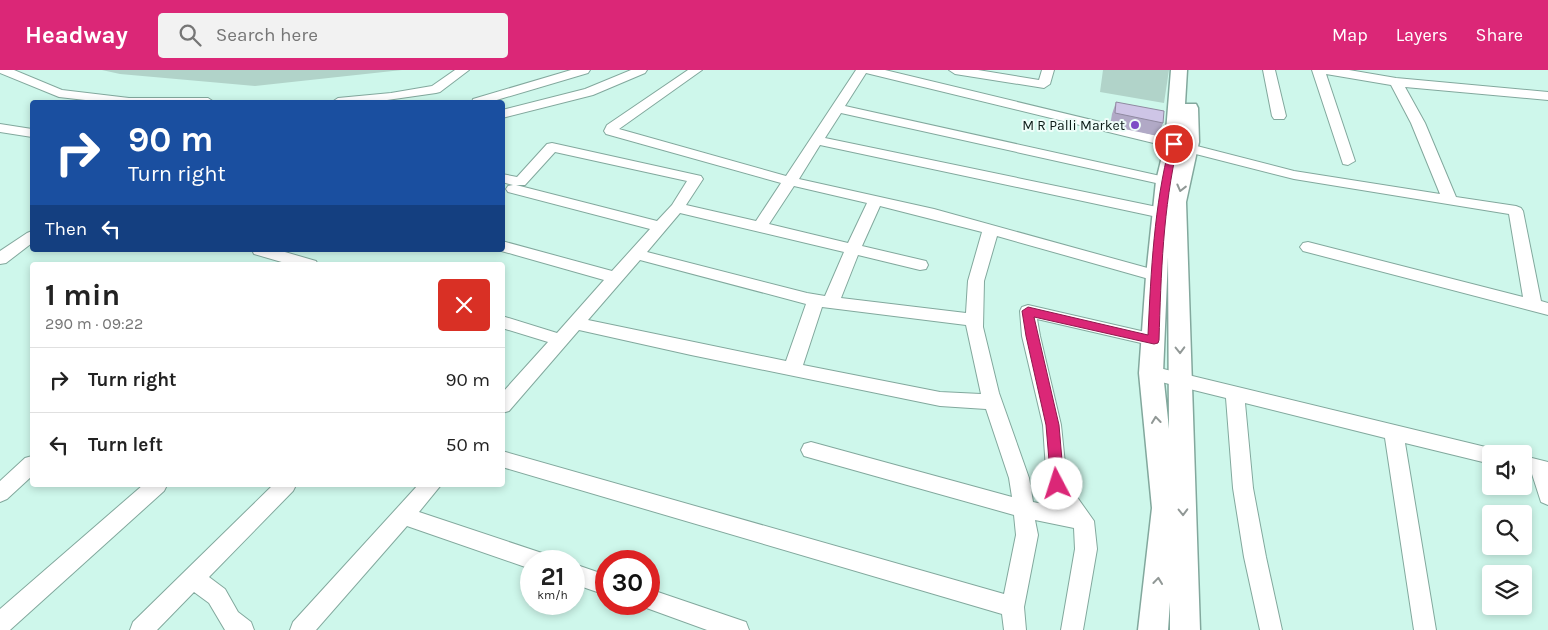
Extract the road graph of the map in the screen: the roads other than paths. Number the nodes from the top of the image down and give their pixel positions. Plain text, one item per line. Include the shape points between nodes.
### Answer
1 (3, 70) edge
2 (462, 70) edge
3 (584, 70) edge
4 (642, 70) edge
5 (696, 70) edge
6 (862, 70) edge
7 (870, 70) edge
8 (955, 70) edge
9 (1048, 70) edge
10 (1179, 70) edge
11 (1190, 70) edge
12 (1269, 70) edge
13 (1319, 70) edge
14 (1409, 70) edge
15 (982, 72) edge
16 (1396, 82) junction
17 (1426, 85) junction
18 (1548, 96) edge
19 (113, 100) edge
20 (359, 100) edge
21 (485, 100) edge
22 (838, 108) junction
23 (505, 113) edge
24 (1278, 116) dead end
25 (0, 128) edge
26 (30, 134) edge
27 (816, 140) junction
28 (1181, 146) junction
29 (1348, 161) dead end
30 (790, 181) junction
31 (1165, 181) junction
32 (512, 183) edge
33 (505, 195) edge
34 (876, 200) junction
35 (1450, 201) junction
36 (677, 208) junction
37 (1162, 213) junction
38 (760, 227) junction
39 (660, 228) junction
40 (991, 229) junction
41 (30, 237) edge
42 (505, 247) edge
43 (1308, 247) dead end
44 (853, 249) junction
45 (266, 252) edge
46 (636, 254) junction
47 (282, 257) edge
48 (0, 259) edge
49 (300, 262) edge
50 (920, 265) dead end
51 (1156, 276) junction
52 (616, 278) junction
53 (823, 301) junction
54 (1541, 307) edge
55 (975, 320) junction
56 (505, 323) edge
57 (576, 323) junction
58 (562, 340) junction
59 (1154, 340) junction
60 (792, 370) junction
61 (1152, 373) junction
62 (1180, 380) junction
63 (1235, 394) junction
64 (993, 402) junction
65 (505, 403) edge
66 (1394, 433) junction
67 (811, 450) dead end
68 (1482, 454) edge
69 (505, 460) edge
70 (30, 466) edge
71 (1538, 468) edge
72 (155, 487) edge
73 (284, 487) edge
74 (429, 487) edge
75 (0, 492) edge
76 (1548, 496) edge
77 (1023, 509) junction
78 (404, 516) junction
79 (1084, 521) junction
80 (520, 555) edge
81 (193, 578) junction
82 (660, 603) edge
83 (1014, 607) junction
84 (0, 624) edge
85 (141, 630) edge
86 (243, 630) edge
87 (301, 630) edge
88 (738, 630) edge
89 (1014, 630) edge
90 (1072, 630) edge
91 (1153, 630) edge
92 (1184, 630) edge
93 (1271, 630) edge
94 (1425, 630) edge

1 - 19 street via 59,93
2 - 20 street via 436,90
3 - 21 street
4 - 23 street via 590,92
5 - 30 street via 612,128 611,132
6 - 22 street
7 - 28 street
8 - 15 street
9 - 15 street via 1044,84
10 - 28 street
11 - 28 street
12 - 24 street
13 - 16 street
13 - 29 street
14 - 17 street
16 - 17 street
16 - 35 street via 1418,123
17 - 18 street
22 - 27 street
22 - 31 street
25 - 26 street
27 - 30 street
27 - 37 street
28 - 31 street
28 - 35 street via 1294,176
28 -> 62 street via 1177,202
30 - 34 street
30 - 38 street
31 - 37 street
32 - 33 street
32 - 36 street via 552,148 696,179
32 - 39 street
34 - 40 street
34 - 44 street
35 - 54 street via 1516,211
36 - 38 street
36 - 39 street
37 - 51 street
38 - 44 street
39 - 46 street
40 - 51 street
40 - 55 street via 976,281
41 - 48 street
42 - 52 street
43 - 54 street
44 - 50 street
44 - 53 street
45 - 47 street
46 - 52 street
46 - 53 street
47 - 49 street
51 - 59 street
52 - 57 street
53 - 55 street
53 - 60 street
55 - 64 street
56 - 58 street
57 - 58 street
57 - 60 street
58 - 65 street
59 - 61 street
59 - 79 street via 1028,311 1052,425 1057,484
60 - 64 street via 940,399
61 - 62 street
91 -> 61 street via 1165,508
62 - 63 street
62 -> 92 street
63 - 66 street
63 - 93 street via 1243,488 1254,557
64 - 77 street via 1019,478
66 - 68 street
66 - 94 street
67 - 77 street
69 - 83 street
70 - 75 street
71 - 76 street
72 - 84 street
73 - 81 street
74 - 78 street
77 - 79 street
77 - 83 street via 1027,535
78 - 80 street
78 - 87 street
79 - 90 street via 1086,549
81 - 85 street
81 - 86 street via 217,596 230,620
82 - 88 street
83 - 89 street

